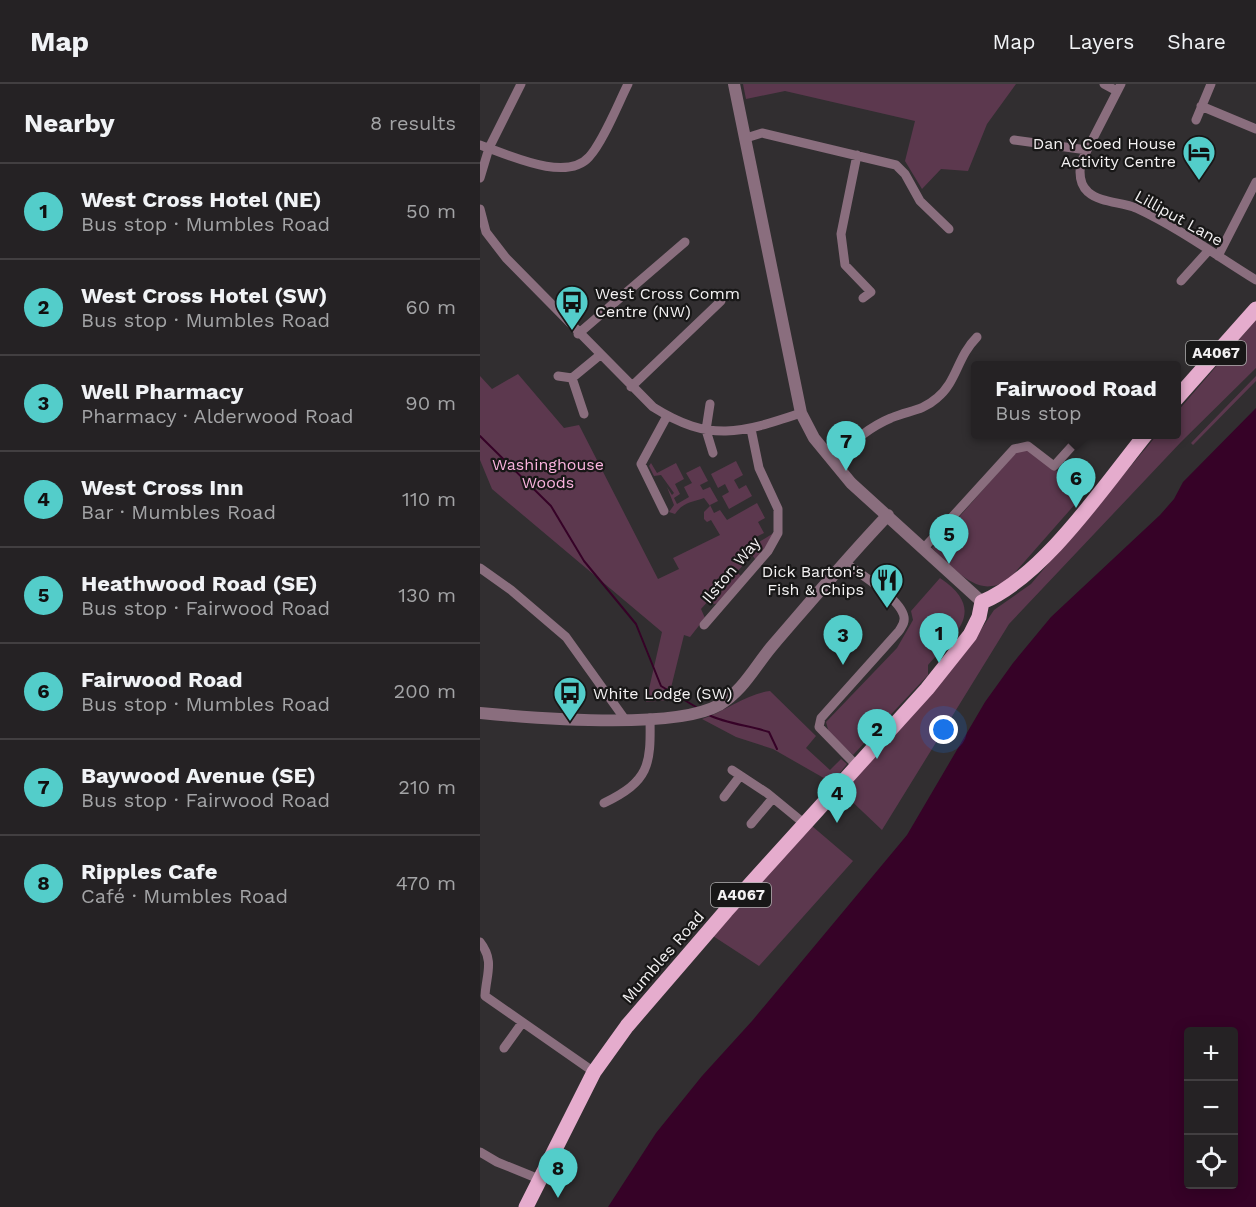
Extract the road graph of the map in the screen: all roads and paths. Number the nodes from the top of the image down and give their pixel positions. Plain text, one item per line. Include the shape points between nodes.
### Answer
1 (521, 84) edge
2 (628, 84) edge
3 (734, 84) edge
4 (1104, 84) edge
5 (1211, 84) edge
6 (1119, 87) edge
7 (1202, 106) junction
8 (1196, 120) dead end
9 (1256, 129) edge
10 (746, 138) junction
11 (1014, 140) dead end
12 (485, 147) edge
13 (1087, 150) junction
14 (857, 155) junction
15 (480, 178) edge
16 (1256, 182) edge
17 (480, 209) edge
18 (949, 229) dead end
19 (686, 242) dead end
20 (1209, 250) junction
21 (1218, 256) junction
22 (1256, 280) edge
23 (1181, 281) dead end
24 (863, 298) dead end
25 (721, 301) dead end
26 (1256, 309) edge
27 (578, 334) junction
28 (977, 337) dead end
29 (600, 355) junction
30 (558, 376) dead end
31 (572, 378) junction
32 (632, 387) junction
33 (1181, 393) edge
34 (710, 404) dead end
35 (801, 413) junction
36 (584, 414) dead end
37 (667, 416) junction
38 (752, 429) junction
39 (706, 430) junction
40 (1079, 439) edge
41 (1143, 439) edge
42 (713, 453) dead end
43 (832, 461) junction
44 (664, 511) dead end
45 (888, 515) junction
46 (923, 549) junction
47 (844, 562) junction
48 (480, 568) edge
49 (982, 602) junction
50 (704, 625) dead end
51 (480, 713) edge
52 (624, 718) junction
53 (650, 718) junction
54 (857, 766) junction
55 (724, 797) dead end
56 (773, 798) junction
57 (604, 803) dead end
58 (751, 824) dead end
59 (806, 825) junction
60 (480, 942) edge
61 (522, 1023) junction
62 (504, 1048) dead end
63 (594, 1072) junction
64 (480, 1152) edge
65 (539, 1179) junction
66 (526, 1207) edge

1 - 12 street
2 - 12 street via 594,150 579,164 551,168
3 - 10 street
4 - 6 street, Lilliput Lane
5 - 7 street
6 - 13 street, Lilliput Lane
7 - 8 street
7 - 9 street
10 - 14 street via 762,133
10 - 35 street
11 - 13 street
12 - 15 street
13 - 20 street, Lilliput Lane via 1079,174 1087,192 1135,207
14 - 18 street via 896,165 920,201
14 - 24 street via 841,234 845,265 871,292
16 - 21 street
17 - 27 street via 486,232 506,258
19 - 27 street
20 - 21 street, Lilliput Lane
20 - 23 street
21 - 22 street, Lilliput Lane
25 - 32 street
26 - 33 main road, A4067
27 - 29 street
28 - 43 street via 964,350 945,391 935,400 920,411 894,417 865,431
29 - 31 street
29 - 32 street
30 - 31 street
31 - 36 street
32 - 37 street
34 - 39 street
35 - 38 street
35 - 43 street
37 - 39 street
37 - 44 street via 641,464
38 - 39 street
38 - 50 street, Ilston Way via 759,468 778,509 778,533 768,551
39 - 42 street
40 - 46 street via 1057,468 1035,449 1018,446
41 - 49 main road via 1047,555 995,597
43 - 45 street
45 - 46 street
45 - 47 street
46 - 49 street
47 - 53 street via 740,689 717,706 687,715
47 - 54 street via 902,610 904,622 826,710 819,728
48 - 52 street via 566,636
49 - 54 main road, Mumbles Road / A4067 via 970,635
51 - 52 street via 566,720
52 - 53 street
53 - 57 street via 651,750 645,773 630,789
54 - 59 main road, Mumbles Road / A4067
55 - 56 street via 736,773
56 - 58 street
56 - 59 street
59 - 63 main road, Mumbles Road / A4067 via 627,1026
60 - 61 street via 489,959 490,972 484,996
61 - 62 street
61 - 63 street
63 - 65 main road, Mumbles Road / A4067
64 - 65 street
65 - 66 main road, Mumbles Road / A4067

